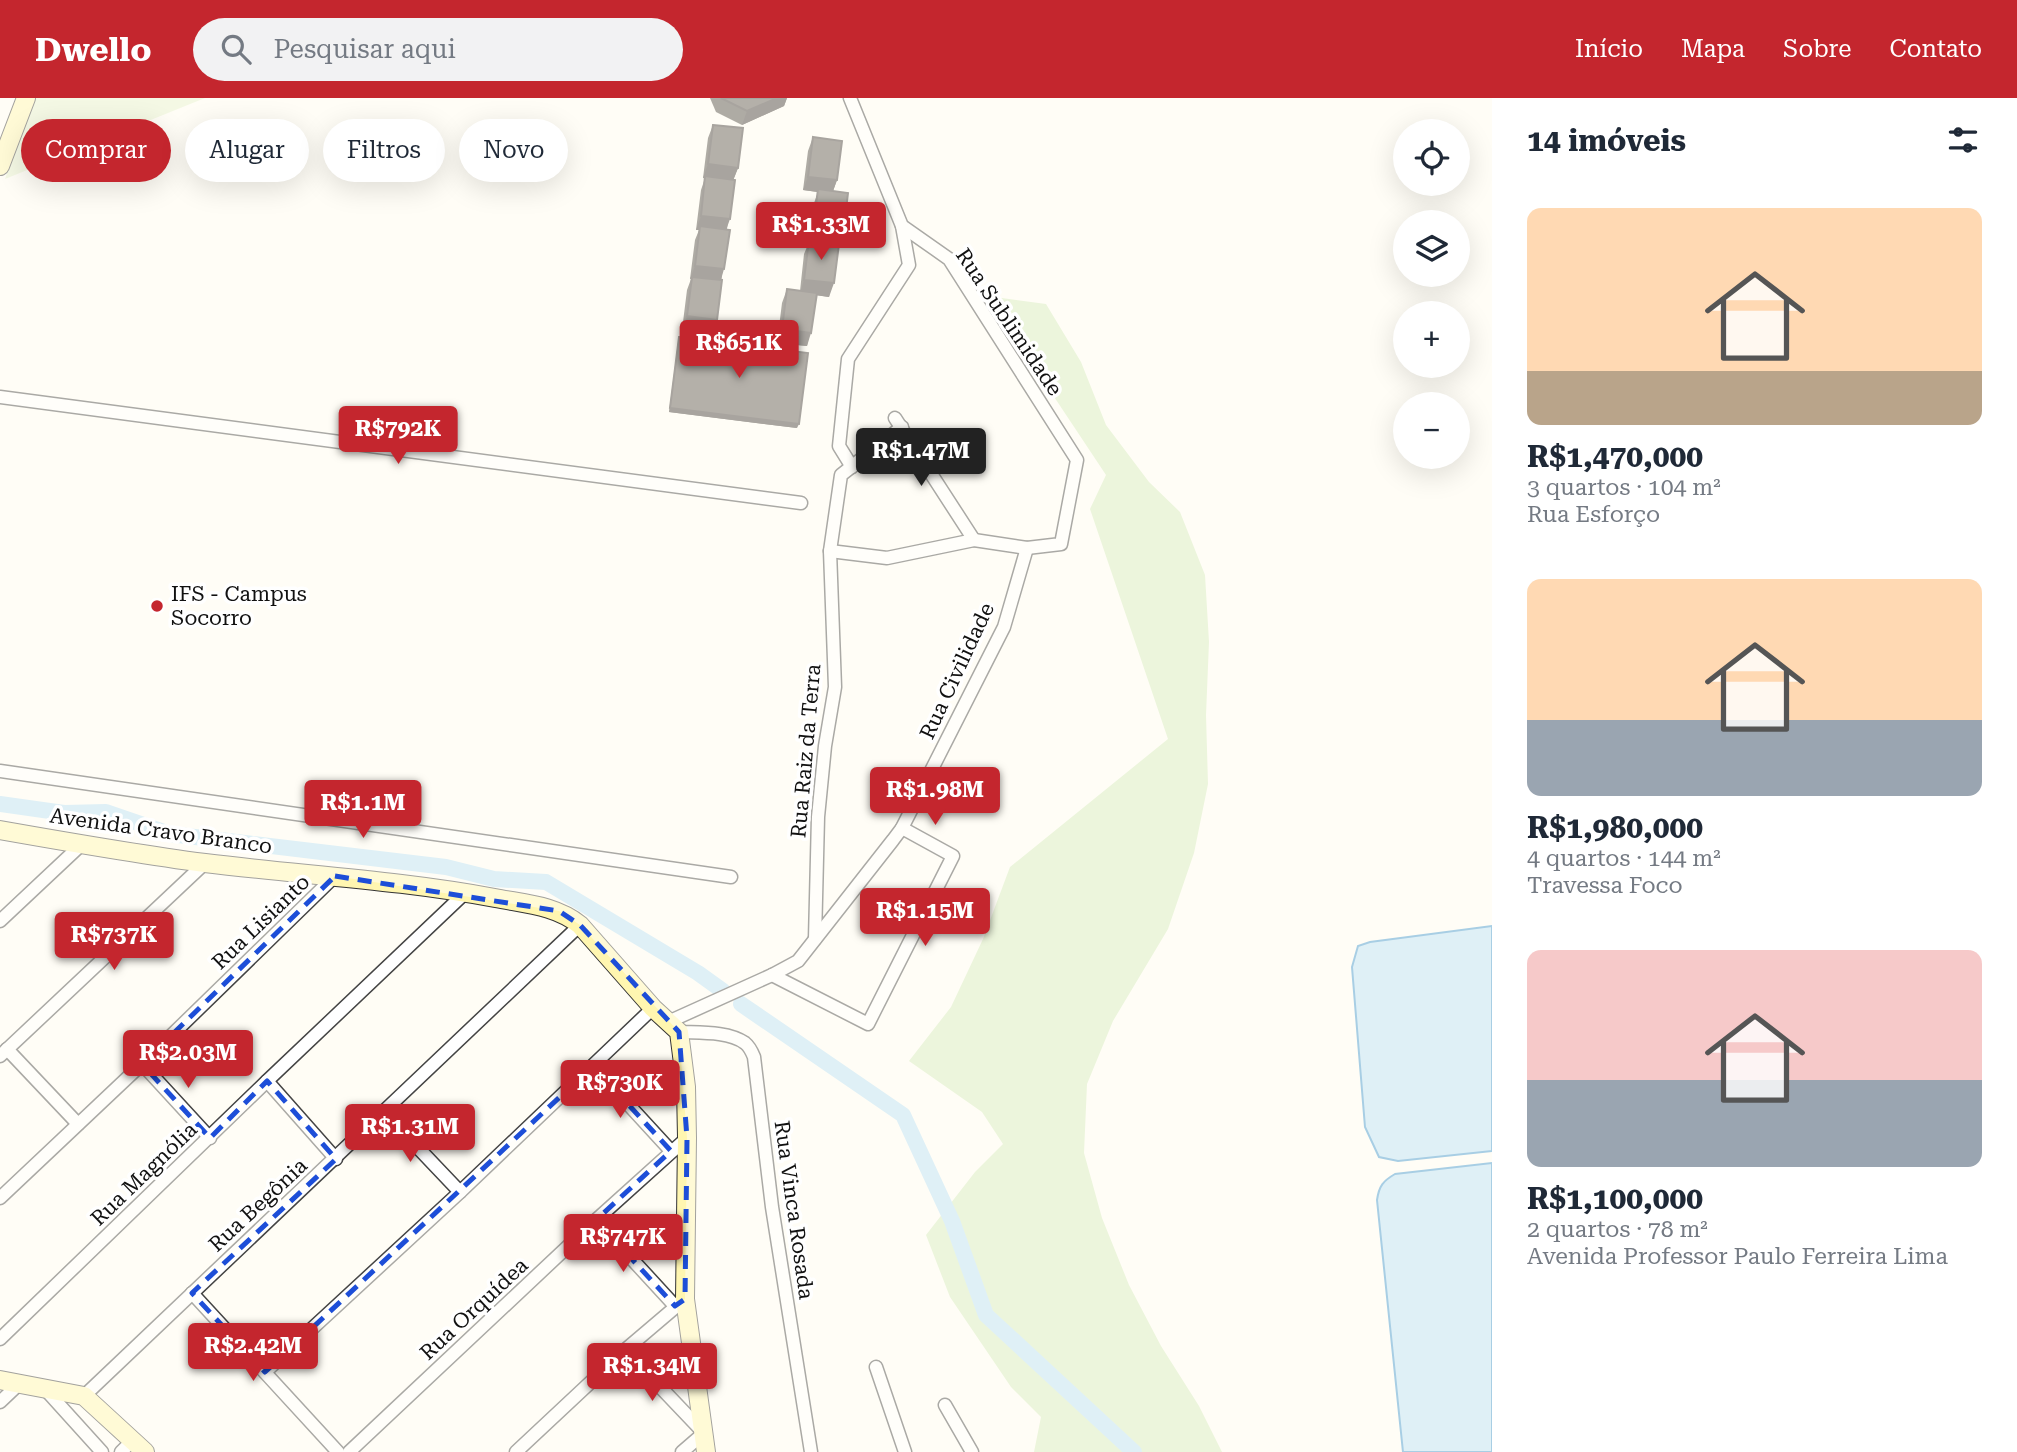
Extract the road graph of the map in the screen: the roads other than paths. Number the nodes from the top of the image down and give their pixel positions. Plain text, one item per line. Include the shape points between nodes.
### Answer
1 (26, 98) edge
2 (850, 98) edge
3 (0, 166) edge
4 (902, 226) junction
5 (0, 397) edge
6 (852, 467) junction
7 (801, 503) dead end
8 (974, 540) junction
9 (1027, 548) junction
10 (830, 551) junction
11 (0, 771) edge
12 (902, 828) junction
13 (0, 830) edge
14 (82, 844) junction
15 (205, 863) junction
16 (335, 876) junction
17 (731, 877) dead end
18 (466, 892) junction
19 (0, 921) edge
20 (580, 925) junction
21 (815, 939) junction
22 (772, 975) junction
23 (653, 1008) junction
24 (673, 1027) junction
25 (4, 1053) edge
26 (142, 1064) junction
27 (593, 1066) junction
28 (267, 1081) junction
29 (384, 1112) junction
30 (78, 1124) junction
31 (210, 1138) junction
32 (687, 1138) junction
33 (671, 1151) junction
34 (336, 1158) junction
35 (460, 1192) junction
36 (0, 1198) edge
37 (596, 1220) junction
38 (192, 1293) junction
39 (680, 1302) junction
40 (0, 1339) edge
41 (625, 1350) junction
42 (876, 1367) dead end
43 (265, 1372) junction
44 (0, 1380) edge
45 (19, 1384) junction
46 (44, 1389) junction
47 (84, 1396) junction
48 (0, 1402) edge
49 (944, 1405) dead end
50 (704, 1433) junction
51 (133, 1448) edge
52 (102, 1452) edge
53 (338, 1452) edge
54 (349, 1452) edge
55 (516, 1452) edge
56 (682, 1452) edge
57 (706, 1452) edge
58 (811, 1452) edge
59 (905, 1452) edge
60 (972, 1452) edge

1 - 3 street
2 - 4 street
4 - 6 street via 909,265 848,359 839,446
4 - 9 street, Rua Sublimidade via 949,259 1077,460 1061,544
5 - 7 street
6 - 8 street, Rua Raiz da Terra via 898,423
6 - 10 street, Rua Raiz da Terra via 841,475
8 - 9 street
8 - 10 street via 887,558
9 - 12 street, Rua Civilidade via 1004,627
10 - 21 street, Rua Raiz da Terra via 835,687 818,817
11 - 17 street
12 - 21 street, Rua Civilidade
12 - 22 street via 953,856 868,1024
13 - 14 street, Avenida Cravo Branco
14 - 15 street, Avenida Cravo Branco
14 - 19 street
15 - 16 street, Avenida Cravo Branco
15 - 25 street
16 - 18 street, Avenida Cravo Branco
16 - 26 street, Rua Lisianto
18 - 20 street, Avenida Cravo Branco via 549,908
18 - 28 street, Rua Magnólia
20 - 23 street, Avenida Cravo Branco
20 - 29 street, Rua Begônia
21 - 22 street, Rua Civilidade via 798,961
22 - 24 street, Rua Civilidade
23 - 24 street, Avenida Cravo Branco
23 - 27 street
24 - 32 street via 686,1087
24 - 58 street, Rua Vinca Rosada via 741,1041 754,1057 772,1207
25 - 30 street
26 - 30 street, Rua Lisianto
26 - 31 street
27 - 33 street
27 - 35 street
28 - 31 street, Rua Magnólia
28 - 34 street
29 - 34 street, Rua Begônia
29 - 35 street
30 - 36 street, Rua Lisianto
31 - 40 street, Rua Magnólia
32 - 33 street, Rua Orquídea
32 - 39 street
33 - 37 street, Rua Orquídea
34 - 38 street, Rua Begônia
35 - 43 street
37 - 39 street
37 - 54 street, Rua Orquídea
38 - 43 street
38 - 47 street, Rua Begônia
39 - 41 street
39 - 50 street
41 - 50 street
41 - 55 street
42 - 59 street
43 - 53 street
44 - 45 street
45 - 46 street
45 - 48 street
46 - 47 street
46 - 52 street
47 - 51 street
49 - 60 street
50 - 56 street
50 - 57 street

